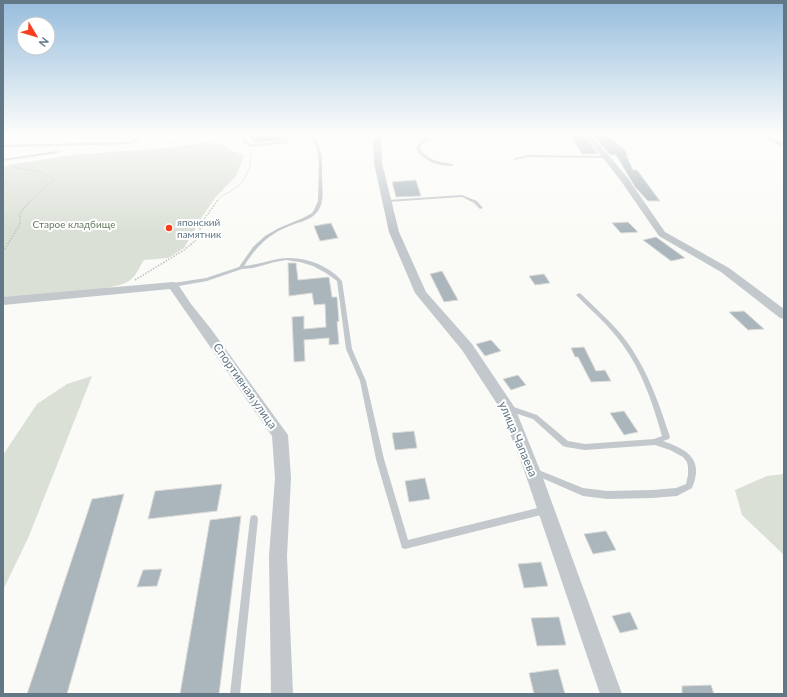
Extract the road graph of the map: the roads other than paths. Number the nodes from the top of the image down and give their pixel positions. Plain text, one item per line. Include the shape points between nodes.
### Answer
1 (321, 168) edge
2 (379, 168) edge
3 (615, 168) edge
4 (387, 200) junction
5 (481, 208) dead end
6 (241, 268) junction
7 (173, 285) junction
8 (579, 295) dead end
9 (3, 301) edge
10 (784, 315) edge
11 (508, 408) junction
12 (655, 442) junction
13 (532, 470) junction
14 (546, 510) junction
15 (254, 519) dead end
16 (235, 694) edge
17 (282, 694) edge
18 (611, 694) edge

1 - 6 lane via 320,202 313,214 263,238 248,254
2 - 4 street, улица Чапаева
3 - 10 street via 662,234 725,270
4 - 5 lane via 462,196 472,199
4 - 11 street, улица Чапаева via 394,232 421,293 467,347
6 - 7 lane via 207,279
6 - 14 lane via 251,268 285,259 300,260 332,272 339,281 349,350 363,381 380,459 405,545
7 - 9 street
7 - 17 street, Спортивная улица via 280,436 284,478 278,556
8 - 12 lane via 622,339 645,376 666,437
11 - 12 lane via 534,417 566,444 585,447
11 - 13 street, улица Чапаева
12 - 13 lane via 678,449 687,455 693,465 689,486 677,492 607,495 583,492
13 - 14 street, улица Чапаева
14 - 18 street, улица Чапаева
15 - 16 lane

